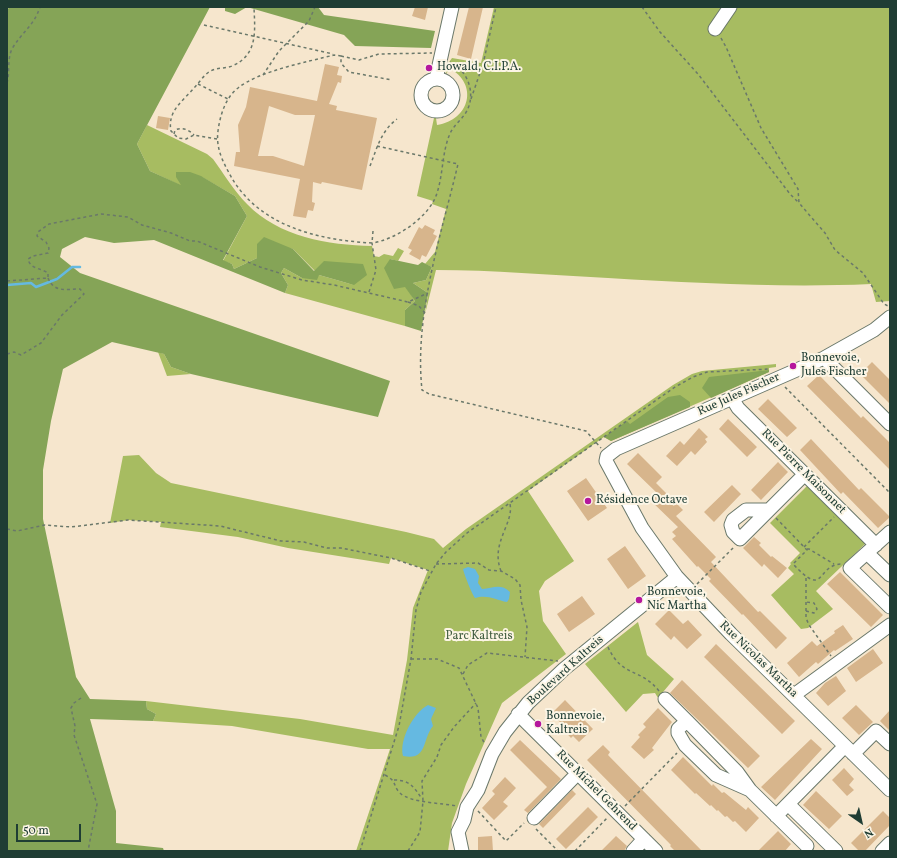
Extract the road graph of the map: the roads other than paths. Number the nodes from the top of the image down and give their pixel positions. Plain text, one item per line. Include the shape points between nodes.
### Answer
1 (452, 7) edge
2 (730, 7) edge
3 (715, 29) road end
4 (436, 79) dead end
5 (890, 317) edge
6 (824, 358) junction
7 (732, 398) junction
8 (890, 424) edge
9 (607, 456) joint
10 (805, 474) junction
11 (769, 510) junction
12 (890, 532) edge
13 (871, 549) junction
14 (890, 575) edge
15 (677, 577) junction
16 (890, 607) edge
17 (890, 625) edge
18 (794, 695) junction
19 (665, 699) road end
20 (518, 714) junction
21 (687, 721) junction
22 (890, 744) edge
23 (849, 750) junction
24 (578, 773) junction
25 (750, 790) junction
26 (890, 790) edge
27 (788, 804) junction
28 (776, 816) junction
29 (532, 822) road end
30 (819, 834) junction
31 (644, 839) junction
32 (890, 843) edge
33 (805, 849) edge
34 (462, 851) edge
35 (633, 851) edge
36 (656, 851) edge
37 (836, 851) edge
38 (882, 851) edge

1 - 4 street
2 - 3 street
5 - 6 street, Rue Jules Fischer via 874,330
6 - 7 street, Rue Jules Fischer
6 - 8 street
7 - 9 street, Rue Jules Fischer via 616,449
7 - 10 street, Rue Pierre Maisonnet via 738,408
9 - 15 street, Rue Nicolas Martha via 609,469 634,515
10 - 11 street
10 - 13 street, Rue Pierre Maisonnet via 841,510
11 - 11 street via 740,539 733,532 733,520 746,510
12 - 13 street
13 - 14 street, Rue Pierre Maisonnet
13 - 16 street via 850,568
15 - 18 street, Rue Nicolas Martha
15 - 20 street, Boulevard Kaltreis via 564,669
17 - 18 street
18 - 23 street, Rue Nicolas Martha
19 - 21 street
20 - 24 street, Rue Michel Gehrend
20 - 34 street, Boulevard Kaltreis via 492,754 478,790 468,807 458,832
21 - 25 street via 737,772
21 - 25 street via 678,729 685,745 716,775
22 - 23 street via 876,730
23 - 26 street, Rue Nicolas Martha
23 - 27 street
24 - 29 street
24 - 31 street, Rue Michel Gehrend
25 - 28 street
27 - 28 street
27 - 30 street
28 - 33 street
30 - 33 street
30 - 37 street
31 - 35 street
31 - 36 street, Rue Michel Gehrend
32 - 38 street

